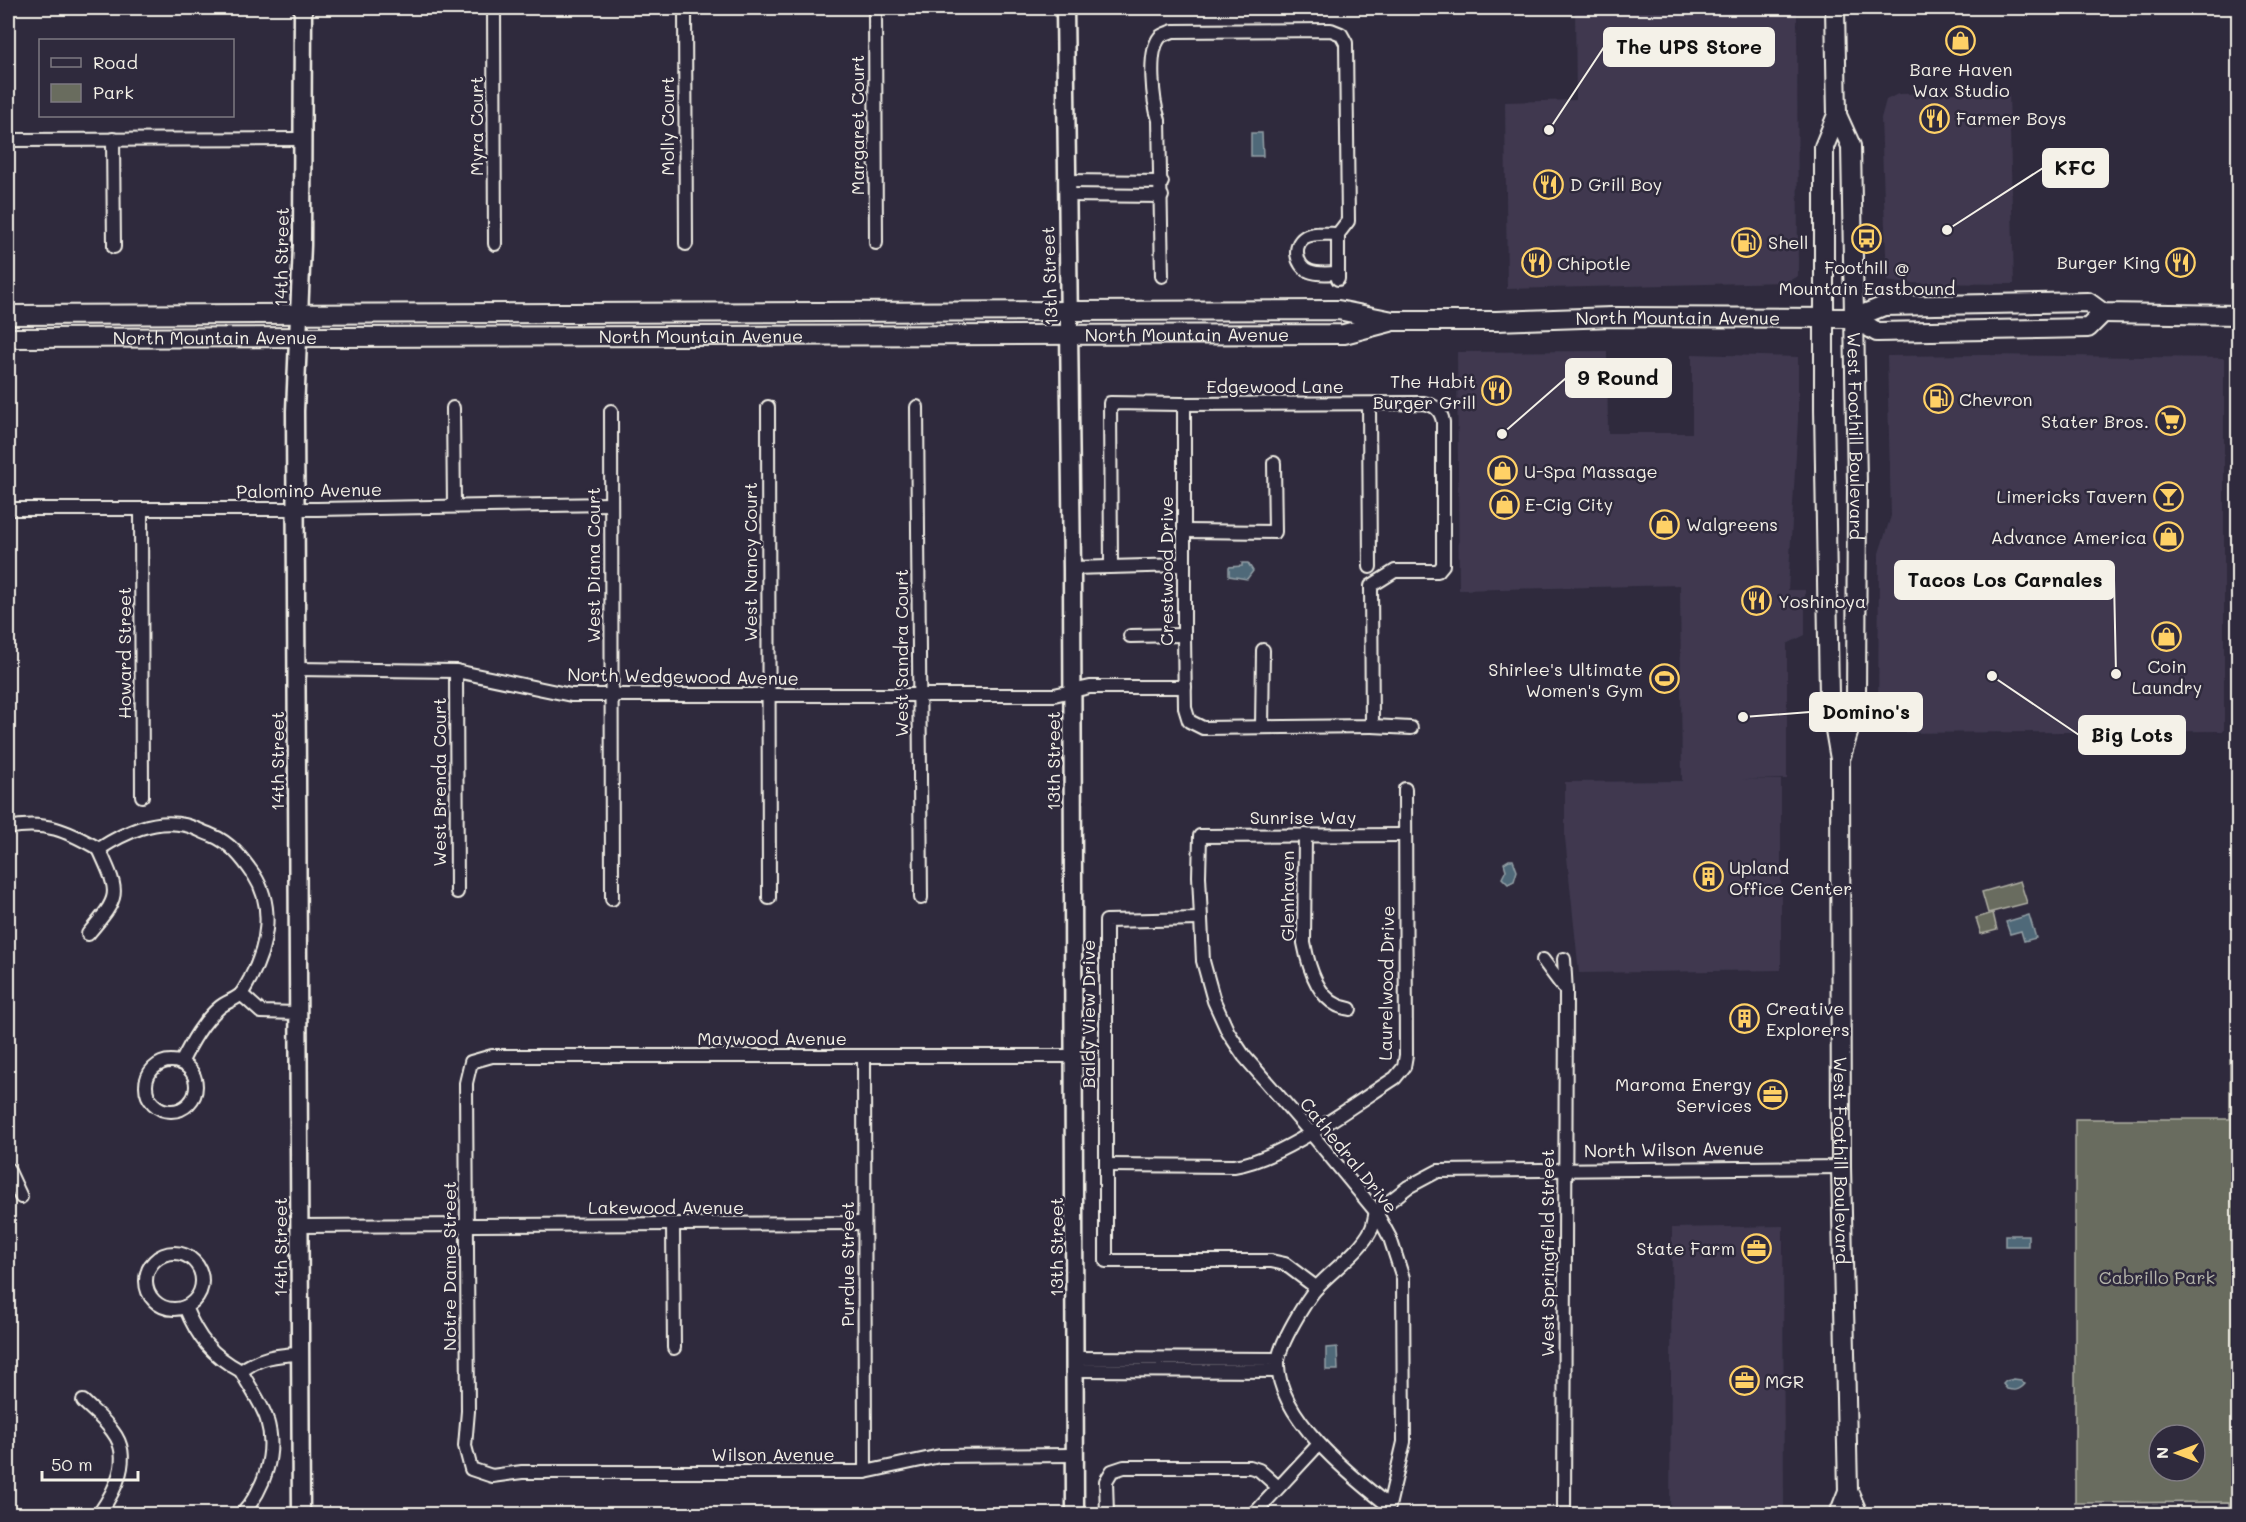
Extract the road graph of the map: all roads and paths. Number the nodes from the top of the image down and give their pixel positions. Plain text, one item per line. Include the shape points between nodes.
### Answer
1 (303, 8) edge
2 (494, 8) edge
3 (685, 8) edge
4 (875, 8) edge
5 (1065, 8) edge
6 (1835, 8) edge
7 (1837, 115) junction
8 (113, 139) junction
9 (302, 139) junction
10 (8, 140) edge
11 (1162, 182) junction
12 (1066, 188) junction
13 (1162, 195) junction
14 (1338, 234) junction
15 (876, 243) dead end
16 (495, 244) dead end
17 (686, 244) dead end
18 (114, 248) dead end
19 (1162, 276) dead end
20 (1069, 311) junction
21 (2103, 313) junction
22 (8, 315) edge
23 (299, 315) junction
24 (2238, 315) edge
25 (1823, 317) junction
26 (1854, 318) junction
27 (1393, 321) junction
28 (1070, 334) junction
29 (8, 338) edge
30 (298, 338) junction
31 (1184, 404) junction
32 (1369, 404) junction
33 (768, 407) dead end
34 (453, 408) dead end
35 (917, 408) dead end
36 (611, 411) dead end
37 (1274, 463) dead end
38 (611, 504) junction
39 (454, 505) junction
40 (296, 508) junction
41 (8, 509) edge
42 (141, 509) junction
43 (1185, 531) junction
44 (1184, 565) junction
45 (1111, 566) junction
46 (1370, 567) dead end
47 (1072, 568) junction
48 (1184, 635) junction
49 (1130, 636) dead end
50 (1263, 650) dead end
51 (296, 669) junction
52 (456, 671) junction
53 (1185, 687) junction
54 (1072, 690) junction
55 (919, 695) junction
56 (611, 696) junction
57 (767, 696) junction
58 (1372, 726) junction
59 (1262, 727) junction
60 (1411, 728) dead end
61 (1840, 759) junction
62 (1405, 789) dead end
63 (142, 796) dead end
64 (8, 828) edge
65 (1305, 835) junction
66 (1405, 835) junction
67 (1200, 836) joint
68 (99, 849) junction
69 (457, 892) dead end
70 (769, 897) dead end
71 (921, 898) dead end
72 (612, 899) dead end
73 (1200, 919) junction
74 (88, 934) dead end
75 (1564, 959) dead end
76 (1543, 960) dead end
77 (1566, 992) junction
78 (241, 994) junction
79 (1350, 1009) dead end
80 (298, 1013) junction
81 (864, 1056) junction
82 (1074, 1056) junction
83 (471, 1062) joint
84 (182, 1063) junction
85 (1310, 1132) junction
86 (1106, 1166) junction
87 (1840, 1167) junction
88 (1566, 1168) junction
89 (8, 1169) edge
90 (21, 1197) dead end
91 (1376, 1212) junction
92 (864, 1223) junction
93 (673, 1225) junction
94 (299, 1226) junction
95 (467, 1226) junction
96 (1317, 1288) junction
97 (185, 1307) junction
98 (674, 1348) dead end
99 (299, 1354) junction
100 (1076, 1364) junction
101 (1278, 1365) junction
102 (241, 1371) junction
103 (83, 1401) dead end
104 (1319, 1444) junction
105 (1075, 1455) junction
106 (471, 1470) joint
107 (865, 1472) junction
108 (1278, 1487) junction
109 (1848, 1491) junction
110 (1386, 1510) edge
111 (99, 1515) edge
112 (242, 1515) edge
113 (301, 1515) edge
114 (1075, 1515) edge
115 (1107, 1515) edge
116 (1254, 1515) edge
117 (1564, 1515) edge
118 (1839, 1515) edge
119 (1858, 1515) edge

1 - 9 street, 14th Street
2 - 16 street, Myra Court
3 - 17 street, Molly Court
4 - 15 street, Margaret Court
5 - 12 street, 13th Street
6 - 7 main road, West Foothill Boulevard
7 - 25 main road, West Foothill Boulevard via 1824,147
7 - 26 main road, West Foothill Boulevard via 1851,146
8 - 9 street
8 - 10 street
8 - 18 street
9 - 23 street, 14th Street
11 - 12 street
11 - 13 street
11 - 14 street via 1159,120 1154,103 1154,48 1161,35 1173,31 1331,30 1341,34 1346,43 1348,221
12 - 13 street
12 - 20 street, 13th Street
13 - 19 street
14 - 14 street via 1338,276 1300,266 1297,246 1303,238
20 - 23 main road, North Mountain Avenue
20 - 27 main road, North Mountain Avenue via 1338,310
20 - 28 street, 13th Street
21 - 24 main road, North Mountain Avenue
21 - 26 main road, North Mountain Avenue via 2088,302 2077,302 1884,306
21 - 26 main road, North Mountain Avenue via 2088,328 1898,332 1877,332
22 - 23 main road, North Mountain Avenue
23 - 30 street, 14th Street
25 - 26 main road, North Mountain Avenue
25 - 27 main road, North Mountain Avenue
25 - 61 main road, West Foothill Boulevard via 1829,695
26 - 61 main road, West Foothill Boulevard via 1856,707
27 - 28 main road, North Mountain Avenue via 1344,334
28 - 30 main road, North Mountain Avenue
28 - 47 street, 13th Street
29 - 30 main road, North Mountain Avenue
30 - 40 street, 14th Street
31 - 32 street, Edgewood Lane
31 - 43 street, Crestwood Drive
31 - 45 street, Edgewood Lane via 1110,403
32 - 46 street
32 - 58 street, Edgewood Lane via 1423,403 1437,408 1443,422 1443,565 1438,571 1395,571 1371,586
33 - 57 street, West Nancy Court
34 - 39 street
35 - 55 street, West Sandra Court
36 - 38 street, West Diana Court
37 - 43 street via 1275,532
38 - 39 street, Palomino Avenue
38 - 56 street, West Diana Court
39 - 40 street, Palomino Avenue
40 - 42 street, Palomino Avenue
40 - 51 street, 14th Street
41 - 42 street, Palomino Avenue
42 - 63 street, Howard Street
43 - 44 street, Crestwood Drive
44 - 45 street
44 - 48 street, Crestwood Drive
45 - 47 street
47 - 54 street, 13th Street
48 - 49 street
48 - 53 street, Crestwood Drive
50 - 59 street
51 - 52 street, North Wedgewood Avenue
51 - 80 street, 14th Street
52 - 56 street, North Wedgewood Avenue via 571,695
52 - 69 street, West Brenda Court
53 - 54 street, North Wedgewood Avenue
53 - 59 street, Crestwood Drive via 1189,721 1203,728
54 - 55 street, North Wedgewood Avenue via 1054,695
54 - 82 street, 13th Street
55 - 57 street, North Wedgewood Avenue
55 - 71 street, West Sandra Court
56 - 57 street, North Wedgewood Avenue
56 - 72 street, West Diana Court
57 - 70 street, West Nancy Court
58 - 59 street
58 - 60 street
61 - 87 main road, West Foothill Boulevard
62 - 66 street, Laurelwood Drive
64 - 68 street via 57,828
65 - 66 street, Sunrise Way
65 - 67 street, Sunrise Way
65 - 79 street, Glenhaven via 1307,957 1325,996
66 - 85 street, Laurelwood Drive via 1404,1067 1395,1078
67 - 73 street, Cathedral Drive
68 - 74 street via 115,894 110,908
68 - 78 street via 140,828 184,825 216,837 241,856 258,881 267,935 259,962
73 - 85 street, Cathedral Drive via 1203,961 1228,1032
73 - 86 street, Baldy View Drive via 1106,921
75 - 77 street, West Springfield Street
76 - 77 street
77 - 88 street, West Springfield Street
78 - 80 street via 261,1012
78 - 84 street via 219,1007 199,1030
80 - 94 street, 14th Street
81 - 82 street, Maywood Avenue
81 - 83 street, Maywood Avenue via 492,1056
81 - 92 street, Purdue Street
82 - 100 street, 13th Street
83 - 95 street, Notre Dame Street via 466,1083
84 - 84 street via 163,1062 148,1075 147,1094 160,1108 179,1109 193,1096 194,1077
85 - 86 street, Laurelwood Drive via 1250,1164
85 - 91 street, Cathedral Drive
86 - 96 street via 1106,1261 1271,1261 1285,1264
87 - 88 street, North Wilson Avenue
87 - 109 main road, West Foothill Boulevard
88 - 91 street, North Wilson Avenue via 1438,1171 1408,1187
88 - 117 street, West Springfield Street
89 - 90 street
91 - 96 street via 1365,1238
91 - 110 street, Cathedral Drive via 1390,1238 1403,1278 1404,1442
92 - 93 street, Lakewood Avenue
92 - 107 street, Purdue Street
93 - 95 street, Lakewood Avenue
93 - 98 street
94 - 95 street, Lakewood Avenue
94 - 99 street, 14th Street
95 - 106 street, Notre Dame Street via 465,1446
96 - 101 street via 1282,1344
97 - 97 street via 200,1292 200,1269 184,1254 162,1254 147,1270 147,1292 163,1308
97 - 102 street via 205,1344 221,1361
99 - 102 street via 270,1356
99 - 113 street, 14th Street
100 - 101 street
100 - 105 street, 13th Street
101 - 104 street via 1287,1397 1301,1423
102 - 112 street via 267,1419 269,1442 262,1485
103 - 111 street via 114,1432 122,1452 115,1487
104 - 108 street
104 - 110 street
105 - 107 street, Wilson Avenue via 940,1456
105 - 114 street, 13th Street
106 - 107 street, Wilson Avenue via 492,1476 522,1472
108 - 115 street via 1250,1467 1124,1467 1112,1471 1106,1481
108 - 116 street
109 - 118 main road, West Foothill Boulevard
109 - 119 main road, West Foothill Boulevard

